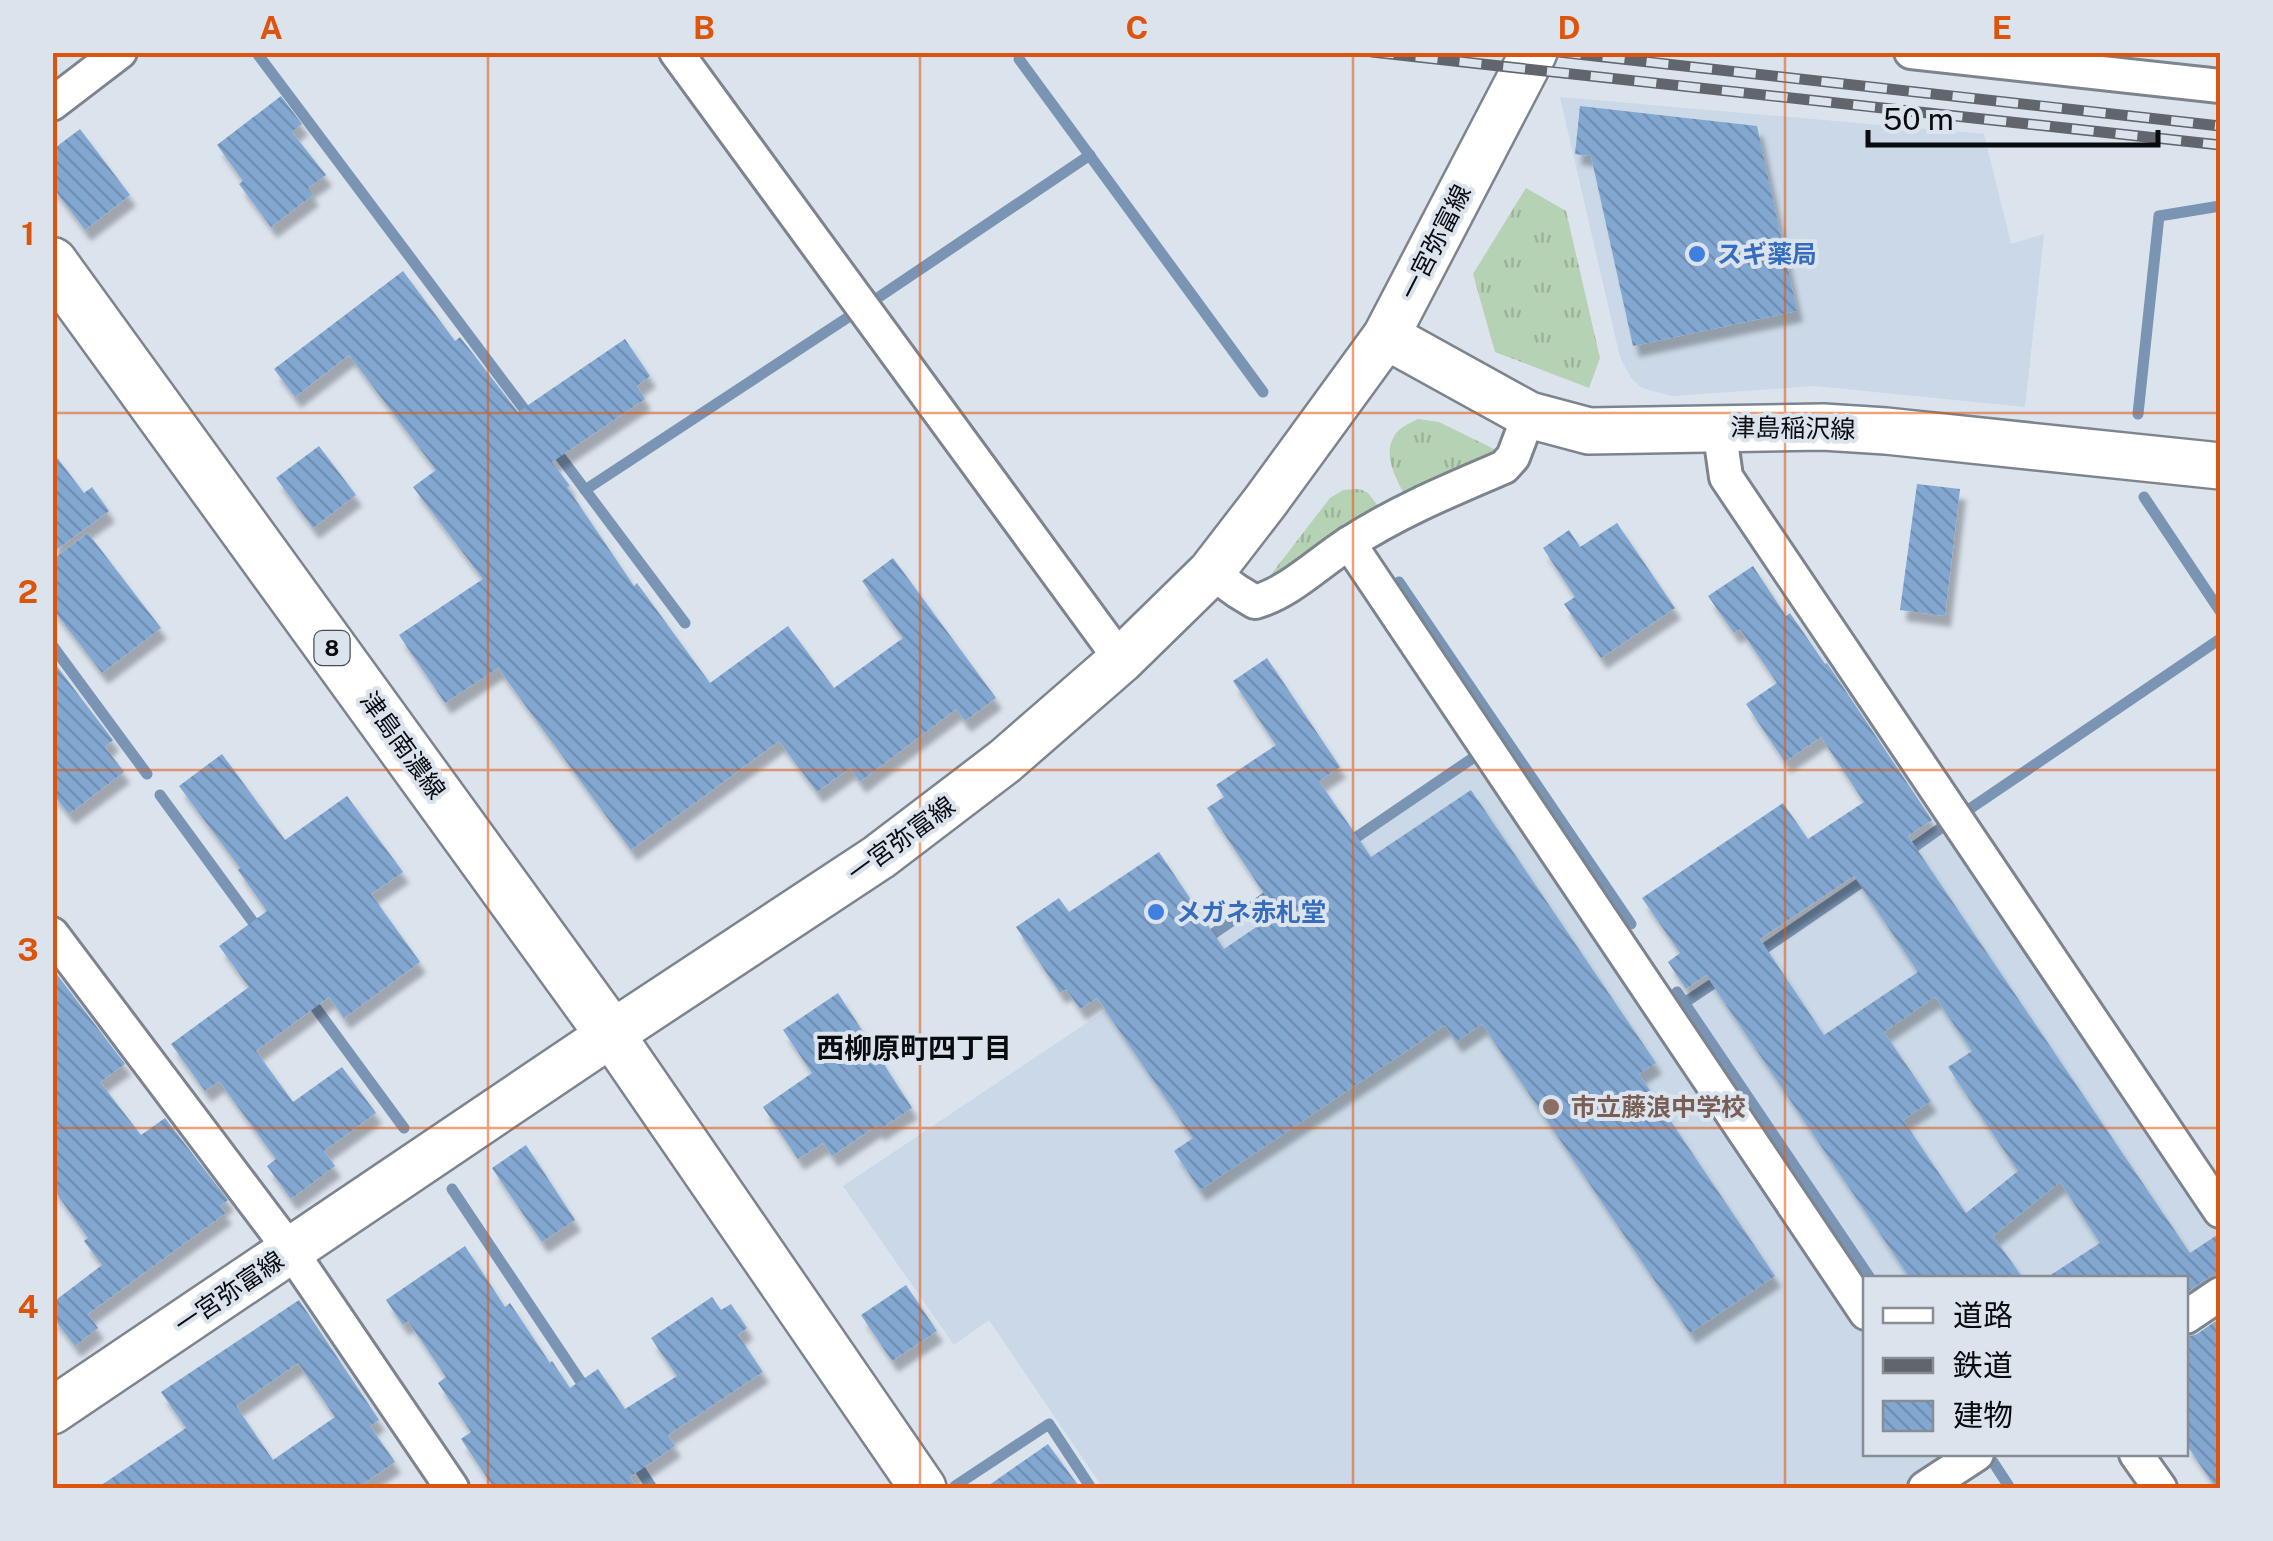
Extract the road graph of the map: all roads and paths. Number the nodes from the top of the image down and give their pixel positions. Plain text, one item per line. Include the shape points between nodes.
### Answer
1 (120, 52) edge
2 (676, 52) edge
3 (1534, 52) edge
4 (1911, 52) edge
5 (2220, 86) edge
6 (52, 104) edge
7 (52, 263) edge
8 (1386, 336) junction
9 (1529, 416) junction
10 (1719, 427) junction
11 (2220, 466) edge
12 (1349, 543) junction
13 (1211, 572) junction
14 (1120, 660) junction
15 (52, 934) edge
16 (612, 1034) junction
17 (2220, 1211) edge
18 (291, 1251) junction
19 (2220, 1294) edge
20 (1863, 1309) edge
21 (2188, 1316) edge
22 (52, 1411) edge
23 (1967, 1456) edge
24 (2137, 1456) edge
25 (452, 1488) edge
26 (924, 1488) edge
27 (1925, 1488) edge
28 (2160, 1488) edge

1 - 6 street
2 - 14 street
3 - 8 main road, 一宮弥富線
4 - 5 street
7 - 16 main road, 津島南濃線 / 8
8 - 9 main road, 津島稲沢線
8 - 13 main road, 一宮弥富線
9 - 10 main road, 津島稲沢線 via 1588,431
9 - 12 street via 1504,467 1411,507
10 - 11 main road, 津島稲沢線 via 1823,426
10 - 17 street via 1726,477
12 - 13 street via 1271,598 1255,602
12 - 20 street
13 - 14 main road, 一宮弥富線
14 - 16 main road, 一宮弥富線 via 1005,762 879,858
15 - 18 street
16 - 18 main road, 一宮弥富線
16 - 26 main road
18 - 22 main road, 一宮弥富線
18 - 25 street
19 - 21 street
23 - 27 street
24 - 28 street

